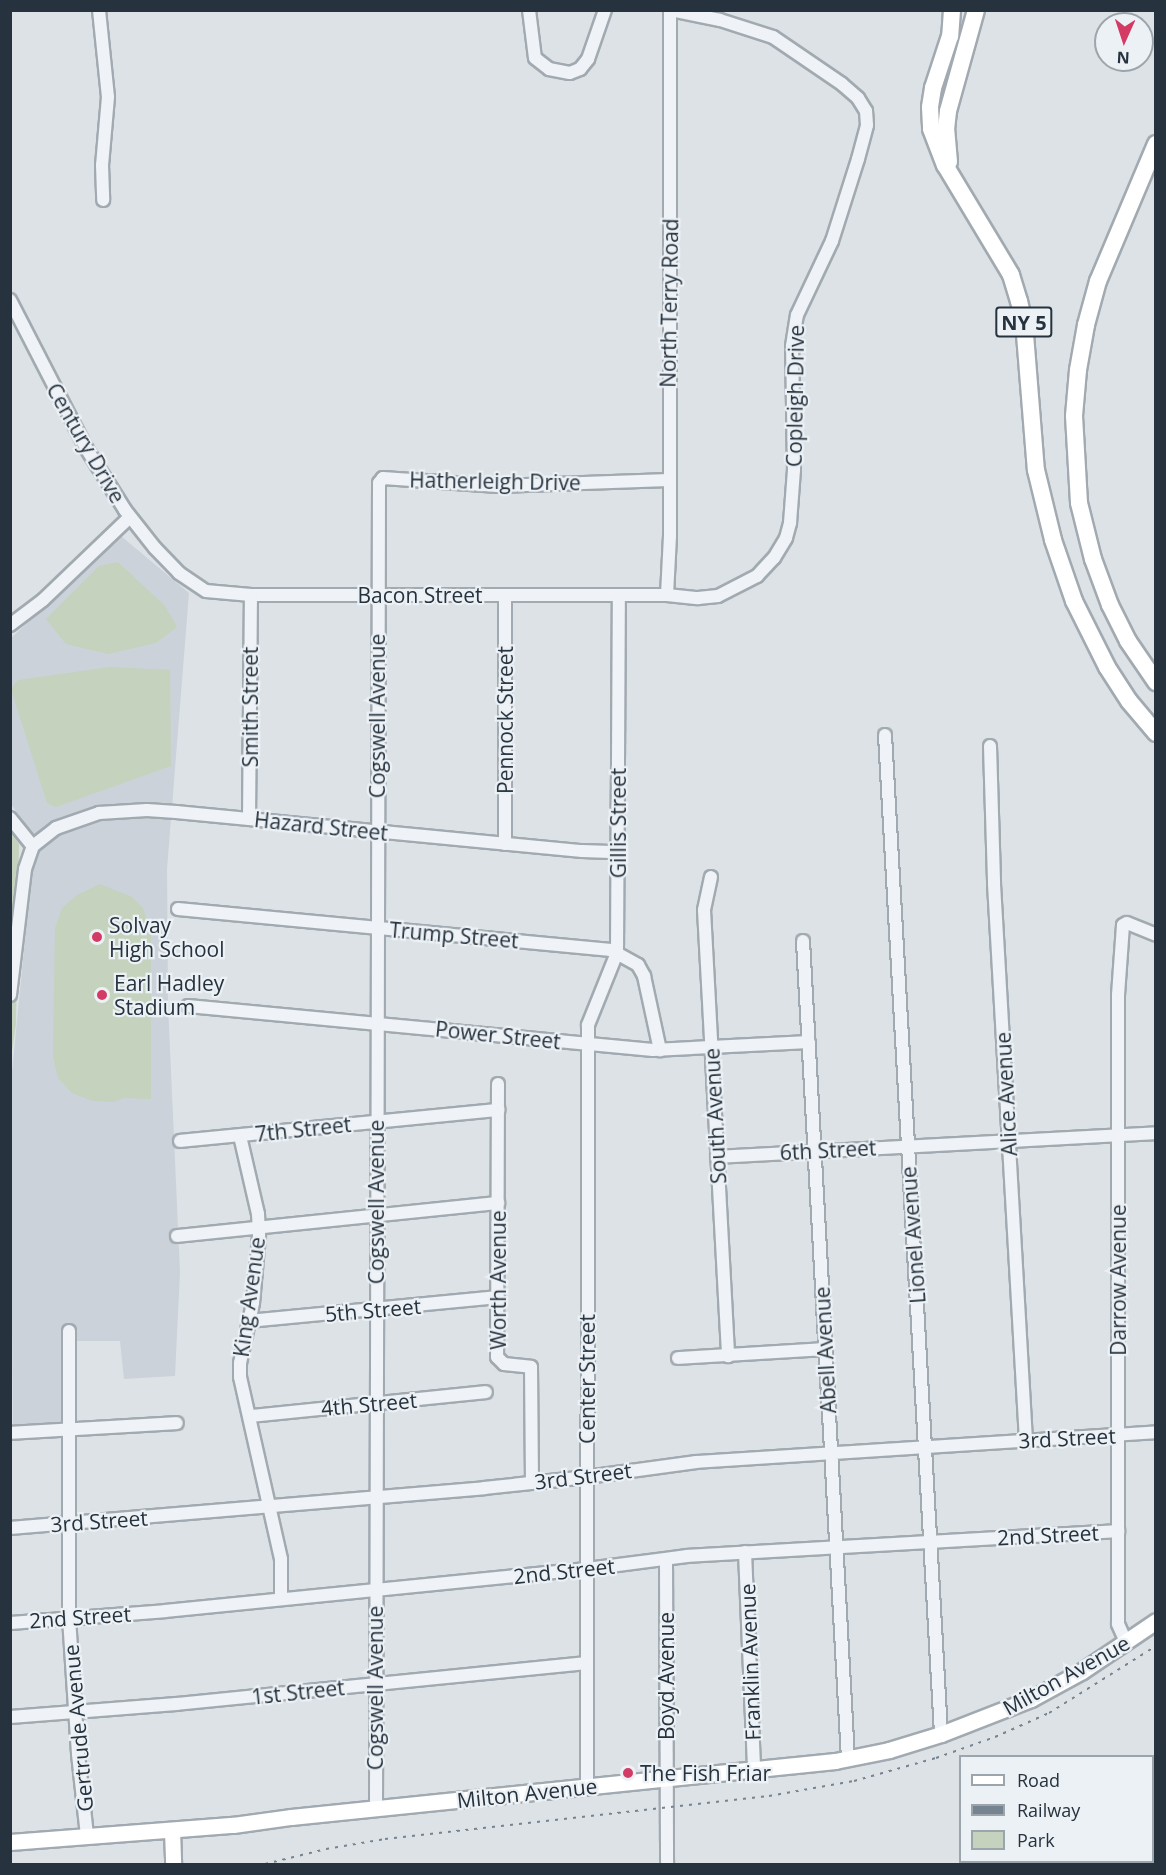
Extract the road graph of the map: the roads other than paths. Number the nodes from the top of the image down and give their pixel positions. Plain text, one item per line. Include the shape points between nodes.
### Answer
1 (99, 10) edge
2 (529, 10) edge
3 (605, 10) edge
4 (671, 10) edge
5 (952, 10) edge
6 (976, 10) edge
7 (1155, 144) edge
8 (951, 175) junction
9 (103, 200) dead end
10 (10, 300) edge
11 (669, 480) junction
12 (130, 517) junction
13 (377, 538) joint
14 (179, 573) joint
15 (251, 595) junction
16 (378, 595) junction
17 (505, 596) junction
18 (619, 596) junction
19 (667, 596) junction
20 (10, 625) edge
21 (1155, 682) edge
22 (1155, 733) edge
23 (885, 735) dead end
24 (990, 747) dead end
25 (10, 818) edge
26 (249, 819) junction
27 (376, 831) junction
28 (505, 844) junction
29 (33, 846) junction
30 (618, 852) junction
31 (711, 877) dead end
32 (178, 909) dead end
33 (377, 928) junction
34 (1155, 935) edge
35 (803, 941) dead end
36 (617, 953) junction
37 (10, 994) edge
38 (188, 1006) dead end
39 (377, 1023) junction
40 (809, 1042) junction
41 (588, 1043) junction
42 (711, 1049) junction
43 (660, 1050) junction
44 (498, 1084) dead end
45 (498, 1110) junction
46 (376, 1122) junction
47 (1155, 1133) edge
48 (1117, 1135) junction
49 (240, 1136) junction
50 (180, 1141) dead end
51 (1008, 1141) junction
52 (908, 1146) junction
53 (814, 1151) junction
54 (717, 1157) junction
55 (498, 1203) junction
56 (376, 1215) junction
57 (259, 1227) junction
58 (177, 1236) dead end
59 (498, 1297) junction
60 (376, 1309) junction
61 (249, 1321) junction
62 (69, 1331) dead end
63 (824, 1350) junction
64 (728, 1356) junction
65 (678, 1358) dead end
66 (486, 1392) dead end
67 (376, 1404) junction
68 (251, 1416) junction
69 (177, 1423) dead end
70 (69, 1429) junction
71 (1155, 1432) edge
72 (10, 1433) edge
73 (1118, 1436) junction
74 (1026, 1441) junction
75 (925, 1447) junction
76 (831, 1451) junction
77 (587, 1477) junction
78 (532, 1483) junction
79 (375, 1497) junction
80 (268, 1507) junction
81 (68, 1523) junction
82 (10, 1528) edge
83 (1118, 1531) junction
84 (930, 1542) junction
85 (836, 1547) junction
86 (745, 1552) junction
87 (666, 1560) junction
88 (586, 1569) junction
89 (375, 1590) junction
90 (281, 1599) junction
91 (69, 1618) junction
92 (1155, 1621) edge
93 (10, 1623) edge
94 (1126, 1642) junction
95 (586, 1663) junction
96 (375, 1684) junction
97 (75, 1712) junction
98 (10, 1717) edge
99 (941, 1734) junction
100 (849, 1759) junction
101 (754, 1772) junction
102 (666, 1779) junction
103 (587, 1787) junction
104 (376, 1809) junction
105 (172, 1830) junction
106 (87, 1836) junction
107 (10, 1842) edge
108 (173, 1864) edge
109 (667, 1864) edge

1 - 9 street via 108,96
2 - 3 street via 536,58 549,69 570,73 588,59
4 - 11 street, North Terry Road
4 - 19 street, Copleigh Drive via 773,37 852,93 864,105 867,125 832,241 800,305 793,336 794,470 786,538 767,567 743,584 718,596
5 - 8 highway, NY 5 via 950,36 930,107 936,146
6 - 8 highway via 948,111
7 - 21 highway, NY 5 via 1098,281 1080,359 1074,416 1079,503 1093,559 1124,632
8 - 22 highway, NY 5 via 1000,254 1019,301 1036,470 1053,540 1074,600 1107,667
10 - 12 street, Century Drive via 86,448
11 - 13 street, Hatherleigh Drive via 498,486 383,478 379,483
11 - 19 street, North Terry Road
12 - 14 street, Century Drive
12 - 20 street via 43,600
13 - 16 street, Cogswell Avenue
14 - 15 street, Bacon Street via 206,591
15 - 16 street, Bacon Street
15 - 26 street, Smith Street
16 - 17 street, Bacon Street
16 - 27 street, Cogswell Avenue
17 - 18 street, Bacon Street
17 - 28 street, Pennock Street
18 - 19 street, Bacon Street
18 - 30 street, Gillis Street
23 - 52 street, Lionel Avenue
24 - 51 street, Alice Avenue
25 - 29 street
26 - 27 street, Hazard Street
26 - 29 street, Hazard Street via 147,810 99,813 56,828
27 - 28 street, Hazard Street
27 - 33 street, Cogswell Avenue
28 - 30 street, Hazard Street
29 - 37 street via 25,869
30 - 36 street, Gillis Street
31 - 42 street, South Avenue via 704,910
32 - 33 street, Trump Street
33 - 36 street, Trump Street via 598,948
33 - 39 street, Cogswell Avenue
34 - 48 street, Darrow Avenue via 1131,924 1122,928
35 - 40 street, Abell Avenue
36 - 41 street, Gillis Street via 588,1025
36 - 43 street, Trump Street via 638,965 644,976
38 - 39 street, Power Street
39 - 41 street, Power Street
39 - 46 street, Cogswell Avenue
40 - 42 street, Power Street
40 - 53 street, Abell Avenue
41 - 43 street, Power Street
41 - 77 street, Center Street
42 - 43 street, Power Street
42 - 54 street, South Avenue
44 - 45 street, Worth Avenue
45 - 46 street, 7th Street
45 - 55 street, Worth Avenue
46 - 49 street, 7th Street
46 - 56 street, Cogswell Avenue
47 - 48 street, 6th Street
48 - 51 street, 6th Street
48 - 73 street, Darrow Avenue
49 - 50 street, 7th Street
49 - 57 street, King Avenue
51 - 52 street, 6th Street
51 - 74 street, Alice Avenue
52 - 53 street, 6th Street
52 - 75 street, Lionel Avenue
53 - 54 street, 6th Street
53 - 63 street, Abell Avenue
54 - 64 street, South Avenue
55 - 56 street
55 - 59 street, Worth Avenue
56 - 57 street
56 - 60 street, Cogswell Avenue
57 - 58 street
57 - 61 street, King Avenue
59 - 60 street, 5th Street
59 - 78 street, Worth Avenue via 500,1363 531,1367
60 - 61 street, 5th Street
60 - 67 street, Cogswell Avenue
61 - 68 street, King Avenue via 240,1363
62 - 70 street, Gertrude Avenue
63 - 64 street
63 - 76 street, Abell Avenue
64 - 65 street
66 - 67 street, 4th Street
67 - 68 street, 4th Street
67 - 79 street, Cogswell Avenue
68 - 80 street, King Avenue
69 - 70 street
70 - 72 street
70 - 81 street, Gertrude Avenue
71 - 73 street, 3rd Street
73 - 74 street, 3rd Street
73 - 83 street, Darrow Avenue
74 - 75 street, 3rd Street
75 - 76 street, 3rd Street
75 - 84 street, Lionel Avenue
76 - 77 street, 3rd Street via 662,1465
76 - 85 street, Abell Avenue
77 - 78 street, 3rd Street
77 - 88 street, Center Street
78 - 79 street, 3rd Street
79 - 80 street, 3rd Street
79 - 89 street, Cogswell Avenue
80 - 81 street, 3rd Street
80 - 90 street, King Avenue via 280,1559
81 - 82 street, 3rd Street
81 - 91 street, Gertrude Avenue
83 - 84 street, 2nd Street
83 - 94 street, Darrow Avenue via 1118,1624
84 - 85 street, 2nd Street
84 - 99 street, Lionel Avenue
85 - 86 street, 2nd Street
85 - 100 street, Abell Avenue
86 - 87 street, 2nd Street
86 - 101 street, Franklin Avenue
87 - 88 street, 2nd Street
87 - 102 street, Boyd Avenue
88 - 89 street, 2nd Street
88 - 95 street, Center Street
89 - 90 street, 2nd Street
89 - 96 street, Cogswell Avenue
90 - 91 street, 2nd Street
91 - 93 street, 2nd Street
91 - 97 street, Gertrude Avenue
92 - 94 main road, Milton Avenue
94 - 99 main road, Milton Avenue via 1031,1699
95 - 96 street, 1st Street
95 - 103 street, Center Street
96 - 97 street, 1st Street
96 - 104 street, Cogswell Avenue
97 - 98 street, 1st Street
97 - 106 street, Gertrude Avenue
99 - 100 main road, Milton Avenue
100 - 101 main road, Milton Avenue
101 - 102 main road, Milton Avenue
102 - 103 main road, Milton Avenue
102 - 109 street, Boyd Avenue
103 - 104 main road, Milton Avenue
104 - 105 main road, Milton Avenue
105 - 106 main road, Milton Avenue
105 - 108 main road
106 - 107 main road, Milton Avenue

